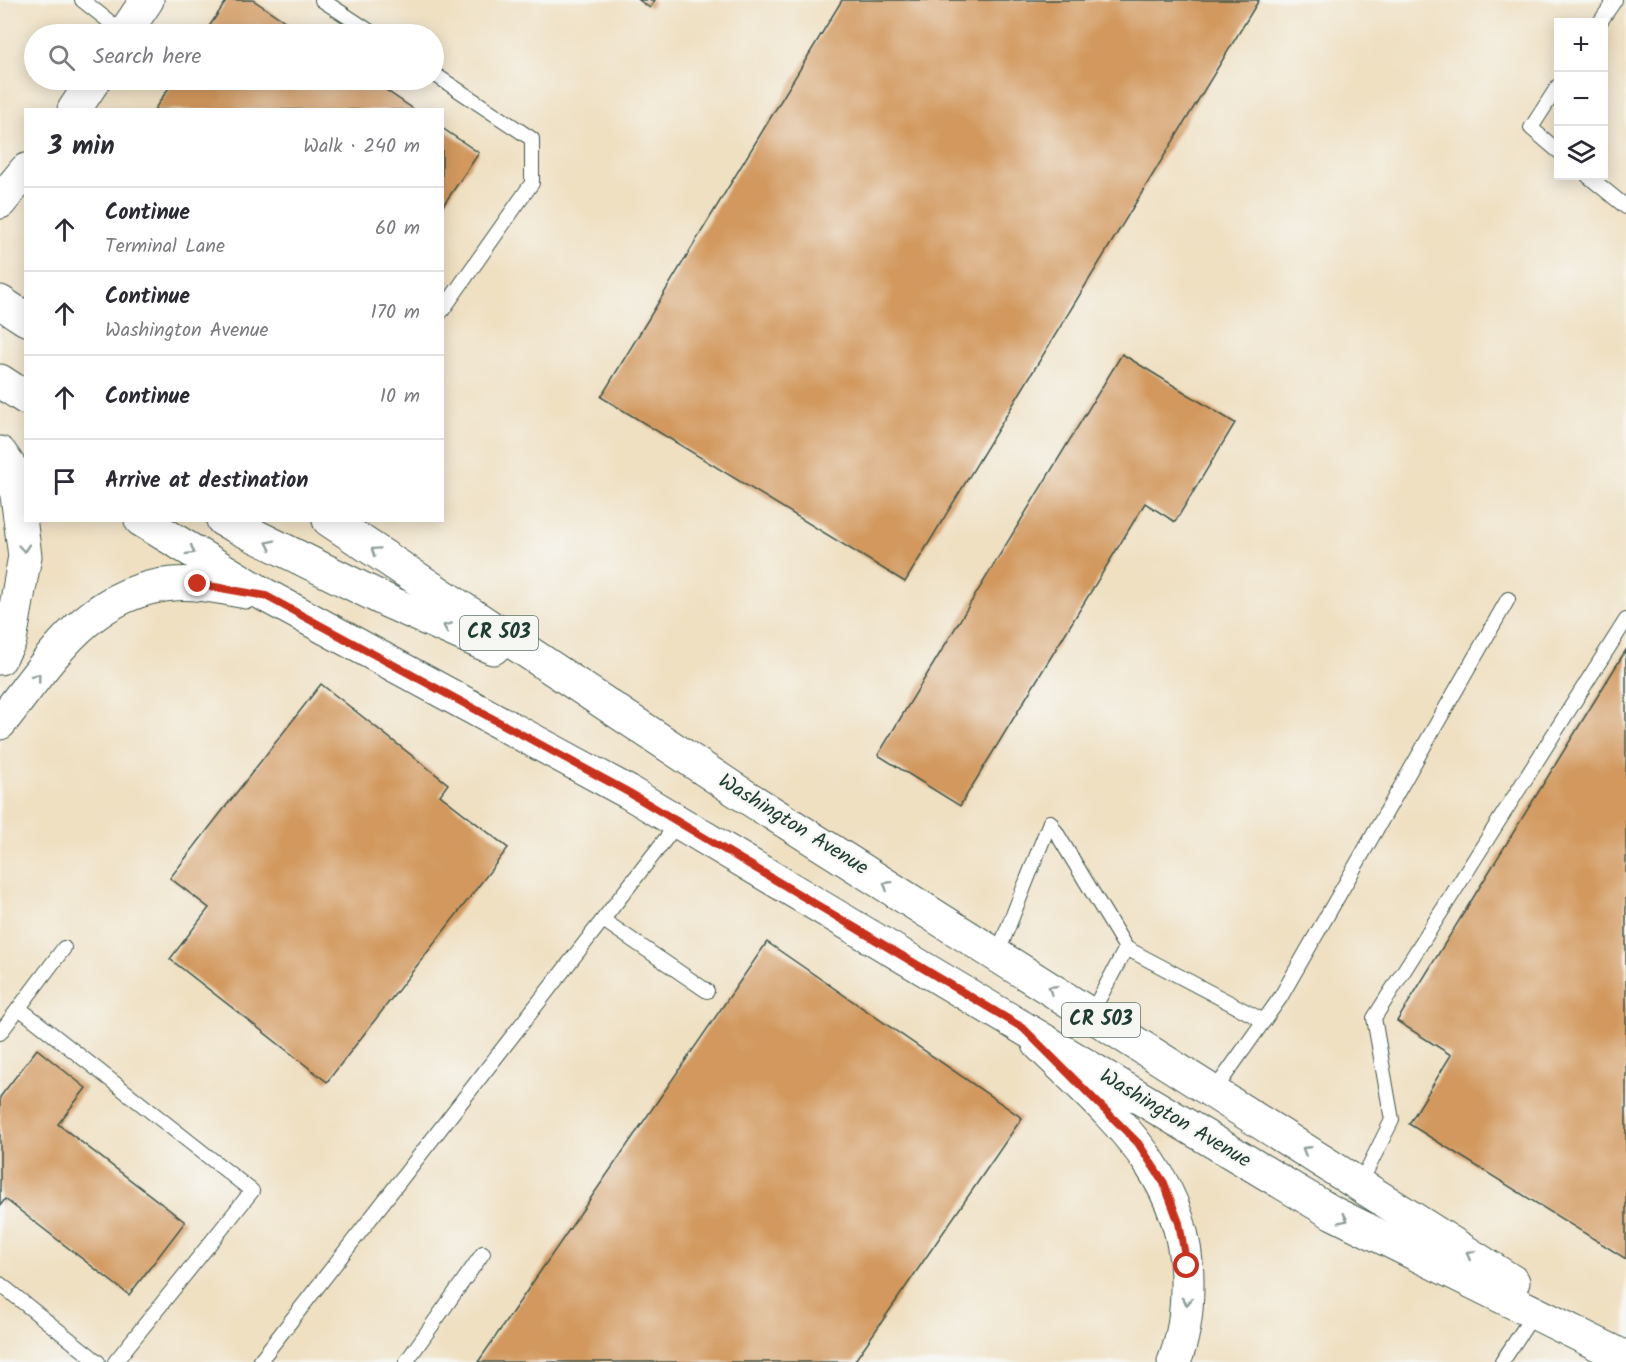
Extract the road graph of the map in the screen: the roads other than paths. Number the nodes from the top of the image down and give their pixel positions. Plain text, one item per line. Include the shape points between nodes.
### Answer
1 (82, 0) edge
2 (147, 0) edge
3 (322, 0) edge
4 (1615, 0) edge
5 (1603, 18) edge
6 (112, 24) edge
7 (131, 24) edge
8 (359, 24) edge
9 (444, 81) edge
10 (87, 90) edge
11 (1554, 92) edge
12 (75, 108) edge
13 (1554, 147) edge
14 (24, 172) edge
15 (1593, 180) edge
16 (0, 202) edge
17 (1626, 207) edge
18 (0, 302) edge
19 (444, 308) edge
20 (24, 318) edge
21 (0, 381) edge
22 (24, 397) edge
23 (0, 435) edge
24 (24, 450) edge
25 (0, 453) edge
26 (144, 522) edge
27 (227, 522) edge
28 (332, 522) edge
29 (266, 596) junction
30 (1508, 598) dead end
31 (1626, 620) edge
32 (0, 657) edge
33 (577, 685) junction
34 (0, 723) edge
35 (678, 823) junction
36 (603, 920) junction
37 (64, 948) dead end
38 (1126, 948) junction
39 (997, 955) junction
40 (707, 991) dead end
41 (19, 1008) junction
42 (1091, 1014) junction
43 (1264, 1021) junction
44 (1023, 1028) junction
45 (0, 1033) edge
46 (1214, 1091) junction
47 (1360, 1184) junction
48 (483, 1253) dead end
49 (0, 1284) edge
50 (1535, 1312) junction
51 (1626, 1356) edge
52 (98, 1362) edge
53 (115, 1362) edge
54 (259, 1362) edge
55 (405, 1362) edge
56 (1174, 1362) edge
57 (1502, 1362) edge

1 - 6 lane
2 - 7 main road
3 - 8 lane
4 - 5 lane
9 - 19 lane via 532,139 532,183
10 - 12 main road
11 - 13 lane via 1531,128
14 - 16 main road
15 - 17 lane
18 - 20 main road
21 - 22 main road
23 - 24 main road
25 -> 32 main road via 14,473 25,556 10,640
26 -> 29 main road, Washington Avenue / CR 503
33 -> 27 main road via 389,602
33 -> 28 main road, Washington Avenue / CR 503
34 -> 29 main road via 79,625 108,603 141,589 174,584 198,584
29 - 35 main road, Washington Avenue / CR 503 via 628,792
30 - 43 lane
31 - 47 lane via 1374,1018 1392,1120
39 -> 33 main road, Washington Avenue / CR 503
35 - 36 lane
35 - 44 main road, Washington Avenue / CR 503
36 - 40 lane
36 - 54 lane
37 - 41 lane
38 - 39 lane via 1050,822
38 - 42 lane
38 - 43 lane
42 -> 39 main road, Washington Avenue / CR 503
41 - 45 lane
41 - 53 lane via 252,1191
42 - 46 main road, Washington Avenue / CR 503
43 - 46 lane
44 -> 50 main road, Washington Avenue / CR 503 via 1333,1213
44 -> 56 main road via 1138,1143 1164,1183 1179,1223 1187,1266 1187,1310
47 -> 46 main road, Washington Avenue / CR 503
51 -> 47 main road, Washington Avenue / CR 503
48 - 55 lane
49 - 52 lane
50 - 51 main road, Washington Avenue / CR 503
50 - 57 lane

